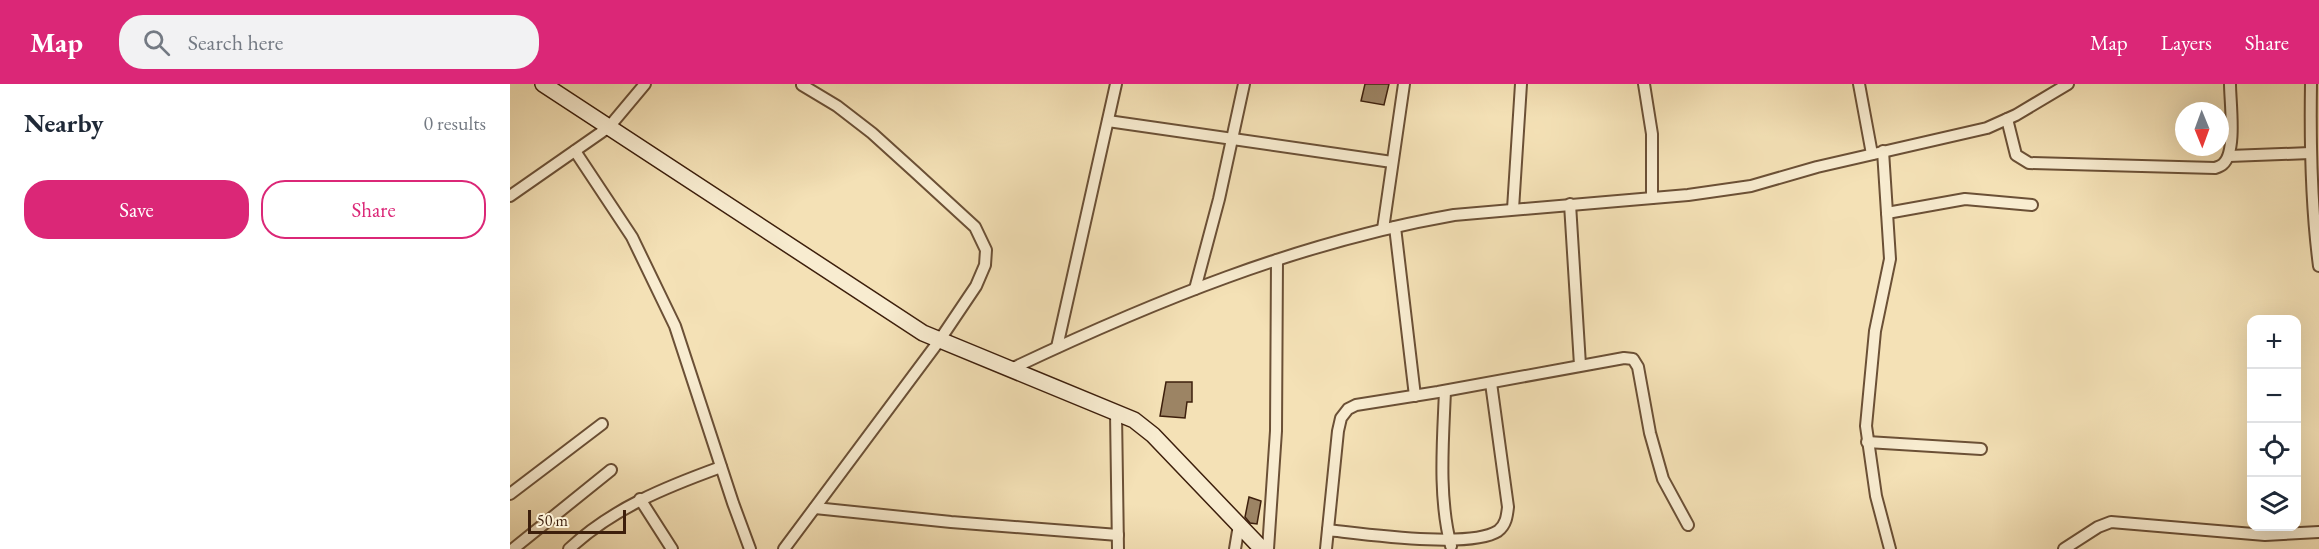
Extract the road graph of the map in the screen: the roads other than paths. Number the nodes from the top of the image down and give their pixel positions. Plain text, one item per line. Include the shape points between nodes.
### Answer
1 (543, 84) edge
2 (645, 84) edge
3 (1116, 84) edge
4 (1244, 84) edge
5 (1404, 84) edge
6 (1521, 84) edge
7 (1644, 84) edge
8 (1859, 84) edge
9 (2068, 84) edge
10 (2230, 84) edge
11 (2311, 84) edge
12 (802, 85) edge
13 (2007, 119) junction
14 (1108, 121) junction
15 (609, 127) junction
16 (1233, 139) junction
17 (1883, 151) junction
18 (575, 152) junction
19 (2310, 153) junction
20 (1872, 154) junction
21 (2229, 156) junction
22 (1392, 162) junction
23 (510, 196) edge
24 (1652, 198) junction
25 (1570, 204) junction
26 (2032, 205) dead end
27 (1513, 209) junction
28 (1887, 213) junction
29 (1395, 226) junction
30 (1383, 229) junction
31 (2317, 236) edge
32 (1277, 260) junction
33 (2319, 266) edge
34 (1195, 289) junction
35 (939, 341) junction
36 (1057, 347) junction
37 (1580, 365) junction
38 (1011, 369) junction
39 (1491, 383) junction
40 (1445, 391) junction
41 (1415, 396) junction
42 (1116, 413) junction
43 (602, 424) dead end
44 (1868, 442) junction
45 (1981, 449) dead end
46 (721, 467) junction
47 (611, 470) dead end
48 (510, 494) edge
49 (640, 499) junction
50 (816, 508) junction
51 (1239, 525) junction
52 (1688, 525) dead end
53 (1328, 530) junction
54 (2319, 532) edge
55 (1118, 535) junction
56 (1451, 546) edge
57 (513, 549) edge
58 (569, 549) edge
59 (672, 549) edge
60 (750, 549) edge
61 (784, 549) edge
62 (1118, 549) edge
63 (1235, 549) edge
64 (1262, 549) edge
65 (1268, 549) edge
66 (1326, 549) edge
67 (1890, 549) edge
68 (2064, 549) edge

1 - 15 street
2 - 15 street
3 - 14 street
4 - 16 street
5 - 22 street
6 - 27 street
7 - 24 street via 1652,134
8 - 20 street
9 - 13 street
10 - 21 street
11 - 19 street
12 - 35 street via 837,105 872,133 963,215 981,238 986,250 983,272
13 - 17 street via 1975,132
13 - 21 street via 2016,155 2030,163 2202,170 2223,164
14 - 16 street
14 - 36 street
15 - 18 street
15 - 35 street
16 - 22 street
16 - 34 street
17 - 20 street
17 - 28 street
18 - 23 street
18 - 46 street via 632,237 654,279 681,339
19 - 21 street
19 - 31 street
20 - 24 street via 1751,186
22 - 30 street
24 - 25 street
25 - 27 street
25 - 37 street
26 - 28 street via 1965,199
27 - 29 street
28 - 44 street via 1890,259 1875,331 1866,413
29 - 30 street
29 - 41 street
30 - 32 street
31 - 33 street
32 - 34 street
32 - 65 street via 1276,431
34 - 36 street
35 - 38 street
35 - 50 street
36 - 38 street
37 - 39 street
37 - 52 street via 1633,359 1663,479
38 - 42 street
39 - 40 street
39 - 56 street via 1508,515 1498,532
40 - 41 street
40 - 56 street via 1444,486
41 - 53 street via 1356,405 1341,418
42 - 51 street via 1134,420 1153,435
42 - 55 street
43 - 48 street
44 - 45 street
44 - 67 street via 1876,496
46 - 49 street
46 - 60 street
47 - 57 street
49 - 58 street
49 - 59 street
50 - 55 street
50 - 61 street
51 - 63 street
51 - 64 street
53 - 56 street
53 - 66 street
54 - 68 street via 2265,535 2111,522
55 - 62 street

